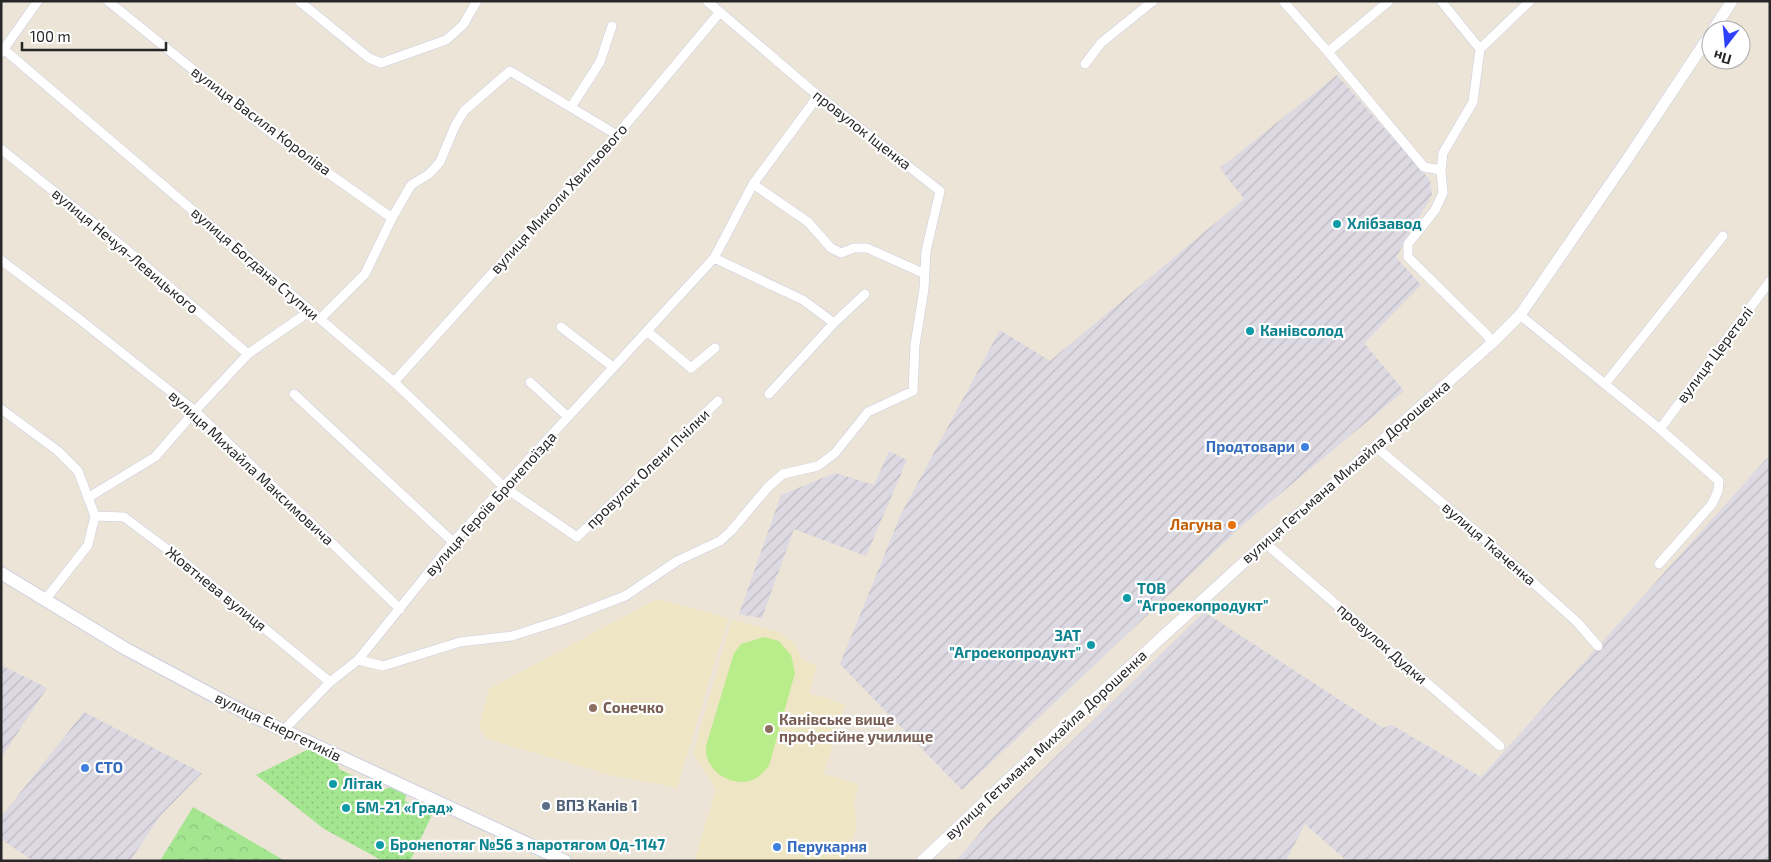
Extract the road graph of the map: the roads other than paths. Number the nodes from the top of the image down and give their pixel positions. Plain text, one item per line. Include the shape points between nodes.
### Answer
1 (38, 1) edge
2 (108, 1) edge
3 (299, 1) edge
4 (477, 1) edge
5 (707, 1) edge
6 (1152, 1) edge
7 (1283, 1) edge
8 (1388, 1) edge
9 (1441, 1) edge
10 (1530, 1) edge
11 (1732, 1) edge
12 (720, 12) junction
13 (1720, 20) edge
14 (612, 26) dead end
15 (1701, 48) edge
16 (2, 49) edge
17 (1480, 49) junction
18 (1328, 52) junction
19 (1085, 64) dead end
20 (818, 96) junction
21 (571, 107) junction
22 (617, 135) junction
23 (1, 149) edge
24 (1441, 170) junction
25 (753, 184) junction
26 (392, 218) junction
27 (1723, 236) dead end
28 (714, 258) junction
29 (1, 260) edge
30 (925, 274) junction
31 (1770, 282) edge
32 (865, 294) dead end
33 (310, 311) junction
34 (1520, 315) junction
35 (320, 319) junction
36 (834, 323) junction
37 (561, 327) dead end
38 (647, 331) junction
39 (1492, 343) junction
40 (715, 348) dead end
41 (248, 354) junction
42 (613, 368) junction
43 (394, 382) junction
44 (530, 382) dead end
45 (1605, 384) junction
46 (294, 394) dead end
47 (769, 394) dead end
48 (718, 401) dead end
49 (1, 409) edge
50 (194, 411) junction
51 (568, 418) junction
52 (1660, 429) junction
53 (1376, 446) junction
54 (504, 488) junction
55 (89, 497) junction
56 (95, 516) junction
57 (453, 542) junction
58 (1265, 543) junction
59 (1659, 564) dead end
60 (1, 573) edge
61 (45, 600) junction
62 (400, 609) junction
63 (1598, 646) dead end
64 (358, 660) junction
65 (330, 682) junction
66 (283, 731) junction
67 (1500, 746) dead end
68 (565, 861) edge
69 (922, 861) edge

1 - 16 street
2 - 26 street, вулиця Василя Короліва via 274,135
3 - 4 street via 368,58 381,62 446,40 463,25
5 - 12 street, провулок Іщенка
6 - 19 street via 1101,43
7 - 18 street
8 - 18 street
9 - 17 street
10 - 17 street
11 - 13 street
12 - 20 street, провулок Іщенка
12 - 22 street, вулиця Миколи Хвильового
14 - 21 street via 600,62
15 - 34 street, вулиця Гетьмана Михайла Дорошенка
16 - 33 street, вулиця Богдана Ступки
17 - 24 street via 1473,102 1443,153
18 - 24 street via 1424,166
20 - 25 street, вулиця Героїв Бронепоїзда
20 - 30 street, провулок Іщенка via 940,191 926,251
21 - 22 street
21 - 26 street via 510,71 464,111 440,162 429,174 411,185
22 - 43 street, вулиця Миколи Хвильового
23 - 41 street, вулиця Нечуя-Левицького via 121,245
24 - 39 street via 1443,193 1435,210 1408,244 1408,257
25 - 28 street, вулиця Героїв Бронепоїзда
25 - 30 street via 808,222 831,248 841,253 867,248
26 - 35 street via 365,274
27 - 45 street
28 - 36 street via 803,300
28 - 38 street, вулиця Героїв Бронепоїзда
29 - 50 street, вулиця Михайла Максимовича
30 - 64 street, провулок Іщенка via 915,345 913,391 868,412 835,453 818,466 783,474 720,541 677,561 626,596 565,619 512,636 460,642 383,666
31 - 52 street, вулиця Церетелі
32 - 36 street
33 - 35 street, вулиця Богдана Ступки
33 - 41 street
34 - 39 street, вулиця Гетьмана Михайла Дорошенка
34 - 45 street
35 - 43 street, вулиця Богдана Ступки
36 - 47 street
37 - 42 street
38 - 40 street via 691,368
38 - 42 street, вулиця Героїв Бронепоїзда
39 - 53 street, вулиця Гетьмана Михайла Дорошенка
41 - 50 street
42 - 51 street, вулиця Героїв Бронепоїзда
43 - 54 street, вулиця Богдана Ступки
44 - 51 street, вулиця Героїв Бронепоїзда
45 - 52 street
46 - 57 street
48 - 54 street, провулок Олени Пчілки via 577,537
49 - 55 street via 58,451 78,472
50 - 55 street via 155,457
50 - 62 street, вулиця Михайла Максимовича
51 - 54 street, вулиця Героїв Бронепоїзда
52 - 59 street via 1719,481 1712,504
53 - 58 street, вулиця Гетьмана Михайла Дорошенка
53 - 63 street, вулиця Ткаченка via 1578,622
54 - 57 street, вулиця Героїв Бронепоїзда
55 - 56 street
56 - 61 street via 88,545
56 - 65 street, Жовтнева вулиця via 124,517
57 - 62 street, вулиця Героїв Бронепоїзда
58 - 67 street, провулок Дудки
58 - 69 street, вулиця Гетьмана Михайла Дорошенка via 1066,724
60 - 61 main road, вулиця Енергетиків
61 - 66 main road, вулиця Енергетиків via 126,650
62 - 64 street, вулиця Героїв Бронепоїзда
64 - 65 street, вулиця Героїв Бронепоїзда
65 - 66 street, вулиця Героїв Бронепоїзда
66 - 68 main road, вулиця Енергетиків

